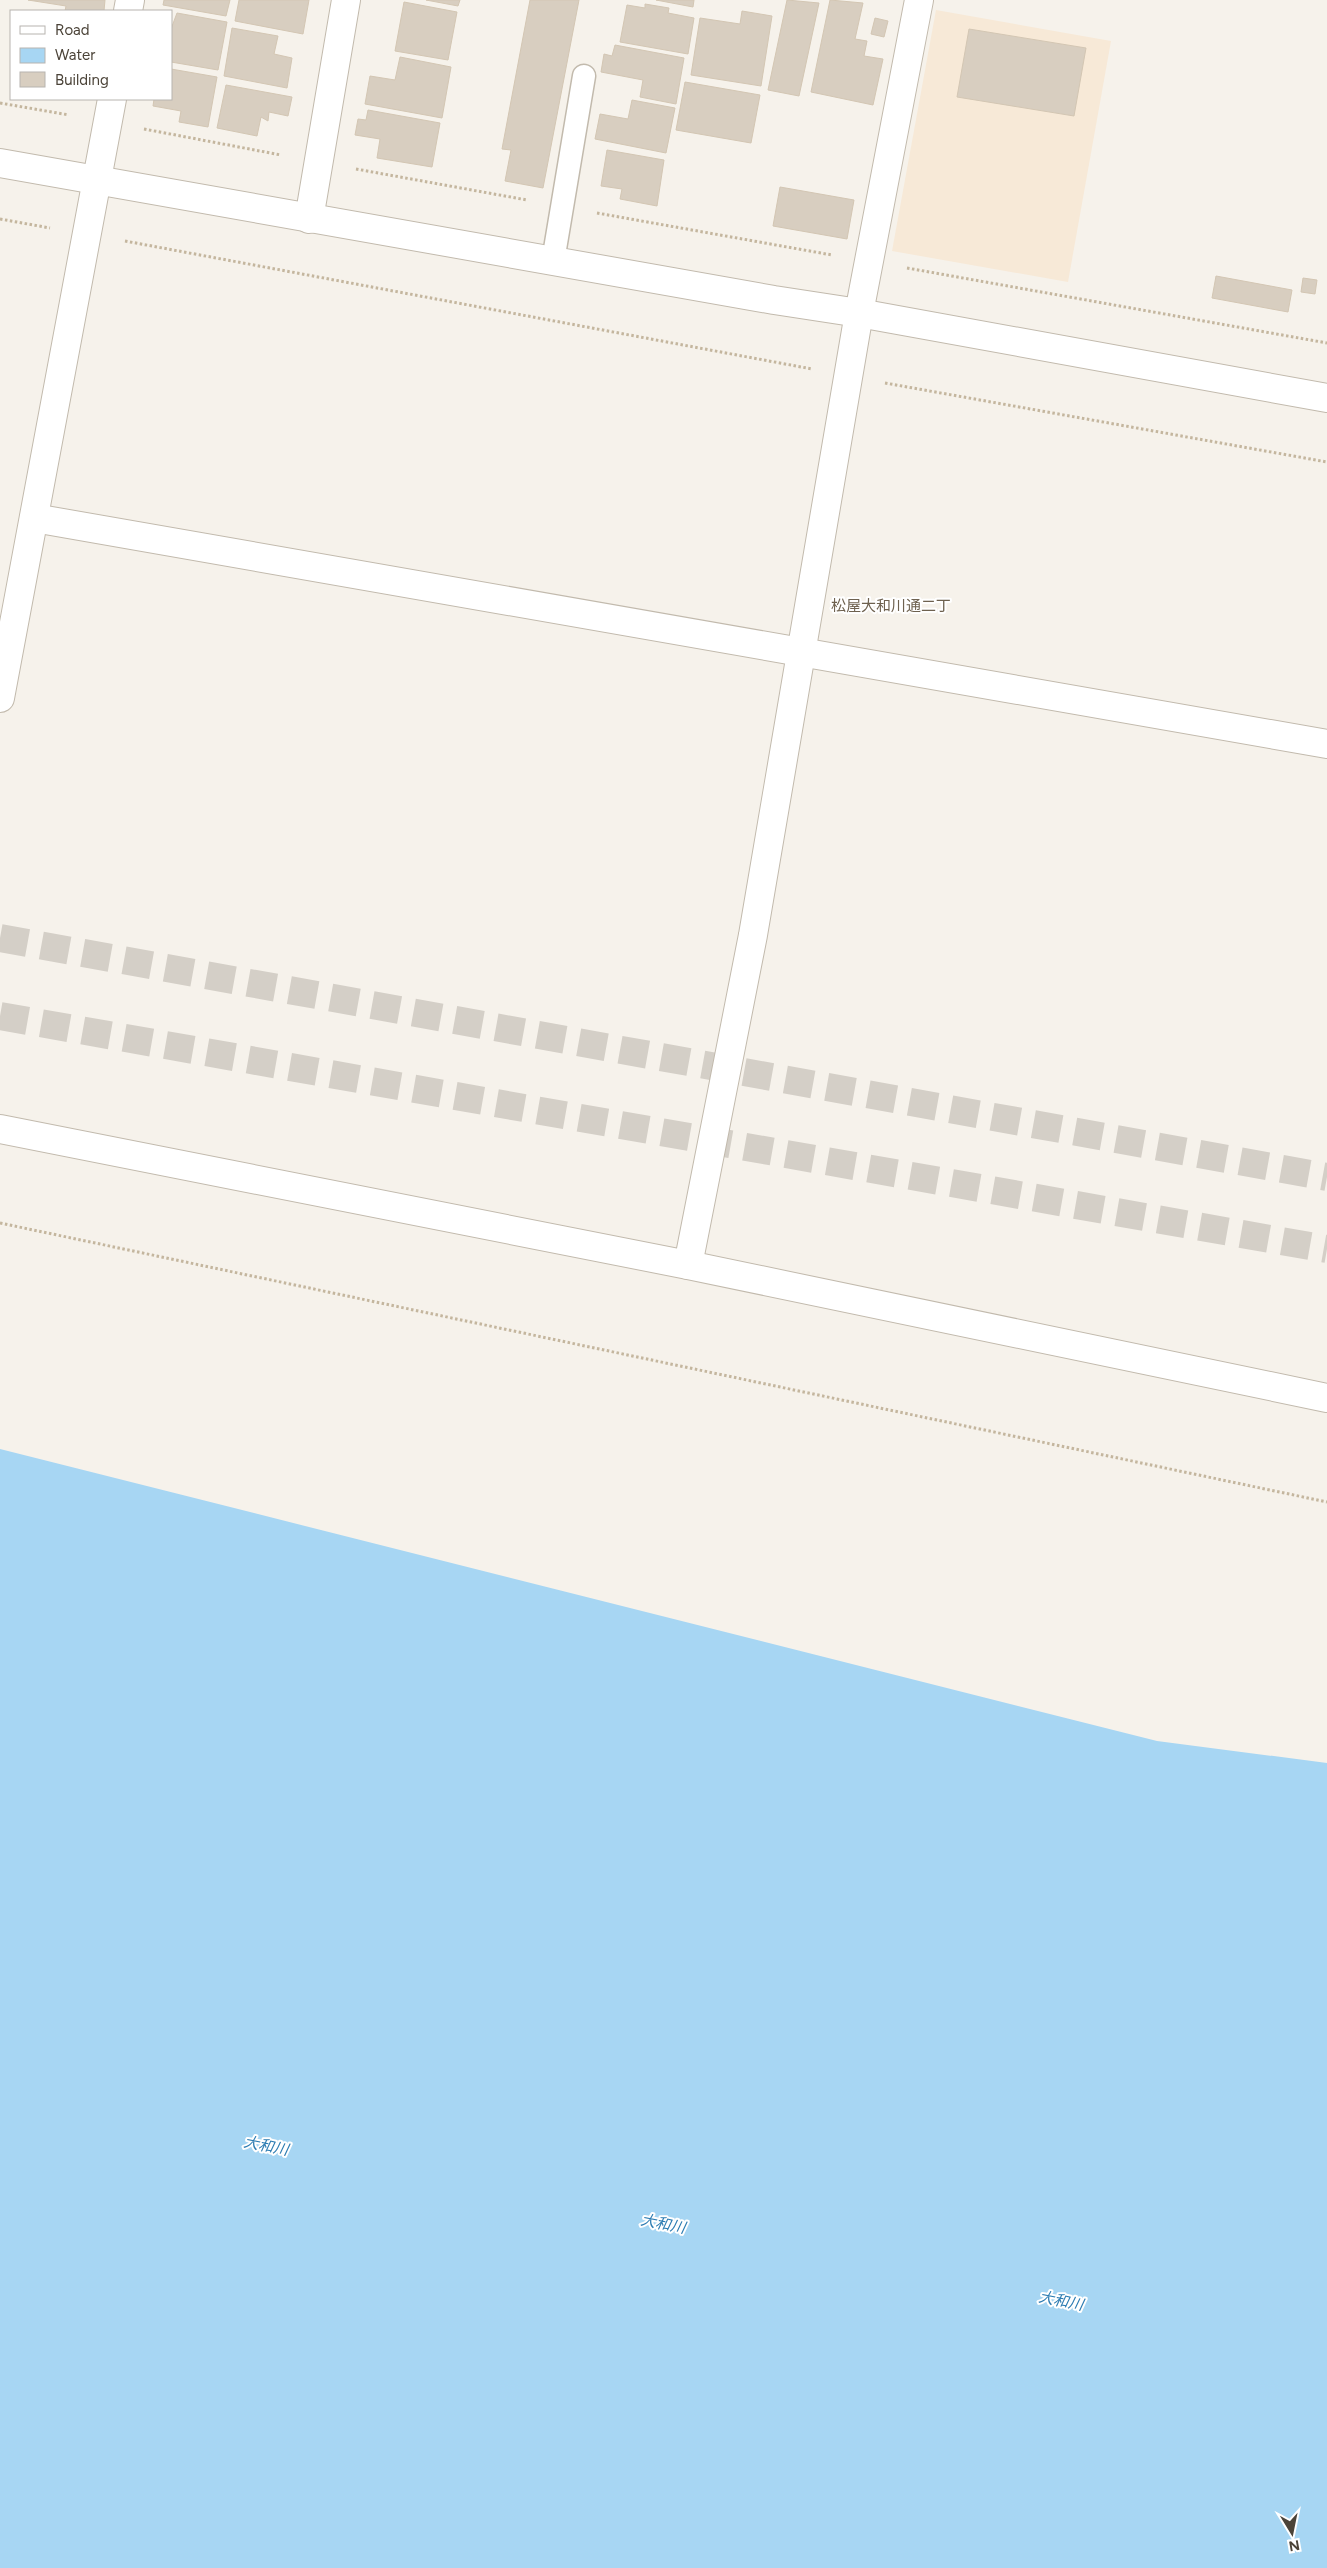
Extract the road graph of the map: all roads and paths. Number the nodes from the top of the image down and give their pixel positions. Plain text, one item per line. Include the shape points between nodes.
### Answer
1 (346, 0) edge
2 (919, 0) edge
3 (584, 76) dead end
4 (0, 103) edge
5 (110, 110) edge
6 (319, 162) junction
7 (0, 163) edge
8 (96, 182) junction
9 (562, 206) junction
10 (0, 219) edge
11 (309, 219) junction
12 (87, 234) junction
13 (553, 261) junction
14 (869, 262) junction
15 (858, 313) junction
16 (1327, 343) edge
17 (848, 376) junction
18 (1327, 398) edge
19 (1327, 462) edge
20 (34, 518) junction
21 (801, 653) junction
22 (0, 698) edge
23 (1327, 744) edge
24 (0, 1129) edge
25 (0, 1223) edge
26 (688, 1265) junction
27 (1327, 1398) edge
28 (1327, 1502) edge

1 - 6 street
2 - 14 street
3 - 9 lane
4 - 5 path
5 - 6 path
5 - 8 street
6 - 9 path
6 - 11 street
7 - 8 street
8 - 11 street
8 - 12 street
9 - 13 lane
9 - 14 path
10 - 12 path
11 - 13 street
12 - 17 path
12 - 20 street
13 - 15 street
14 - 15 street
14 - 16 path
15 - 17 street
15 - 18 street
17 - 19 path
17 - 21 street
20 - 21 street
20 - 22 street
21 - 23 street
21 - 26 street via 753,935
24 - 26 street
25 - 28 path
26 - 27 street

